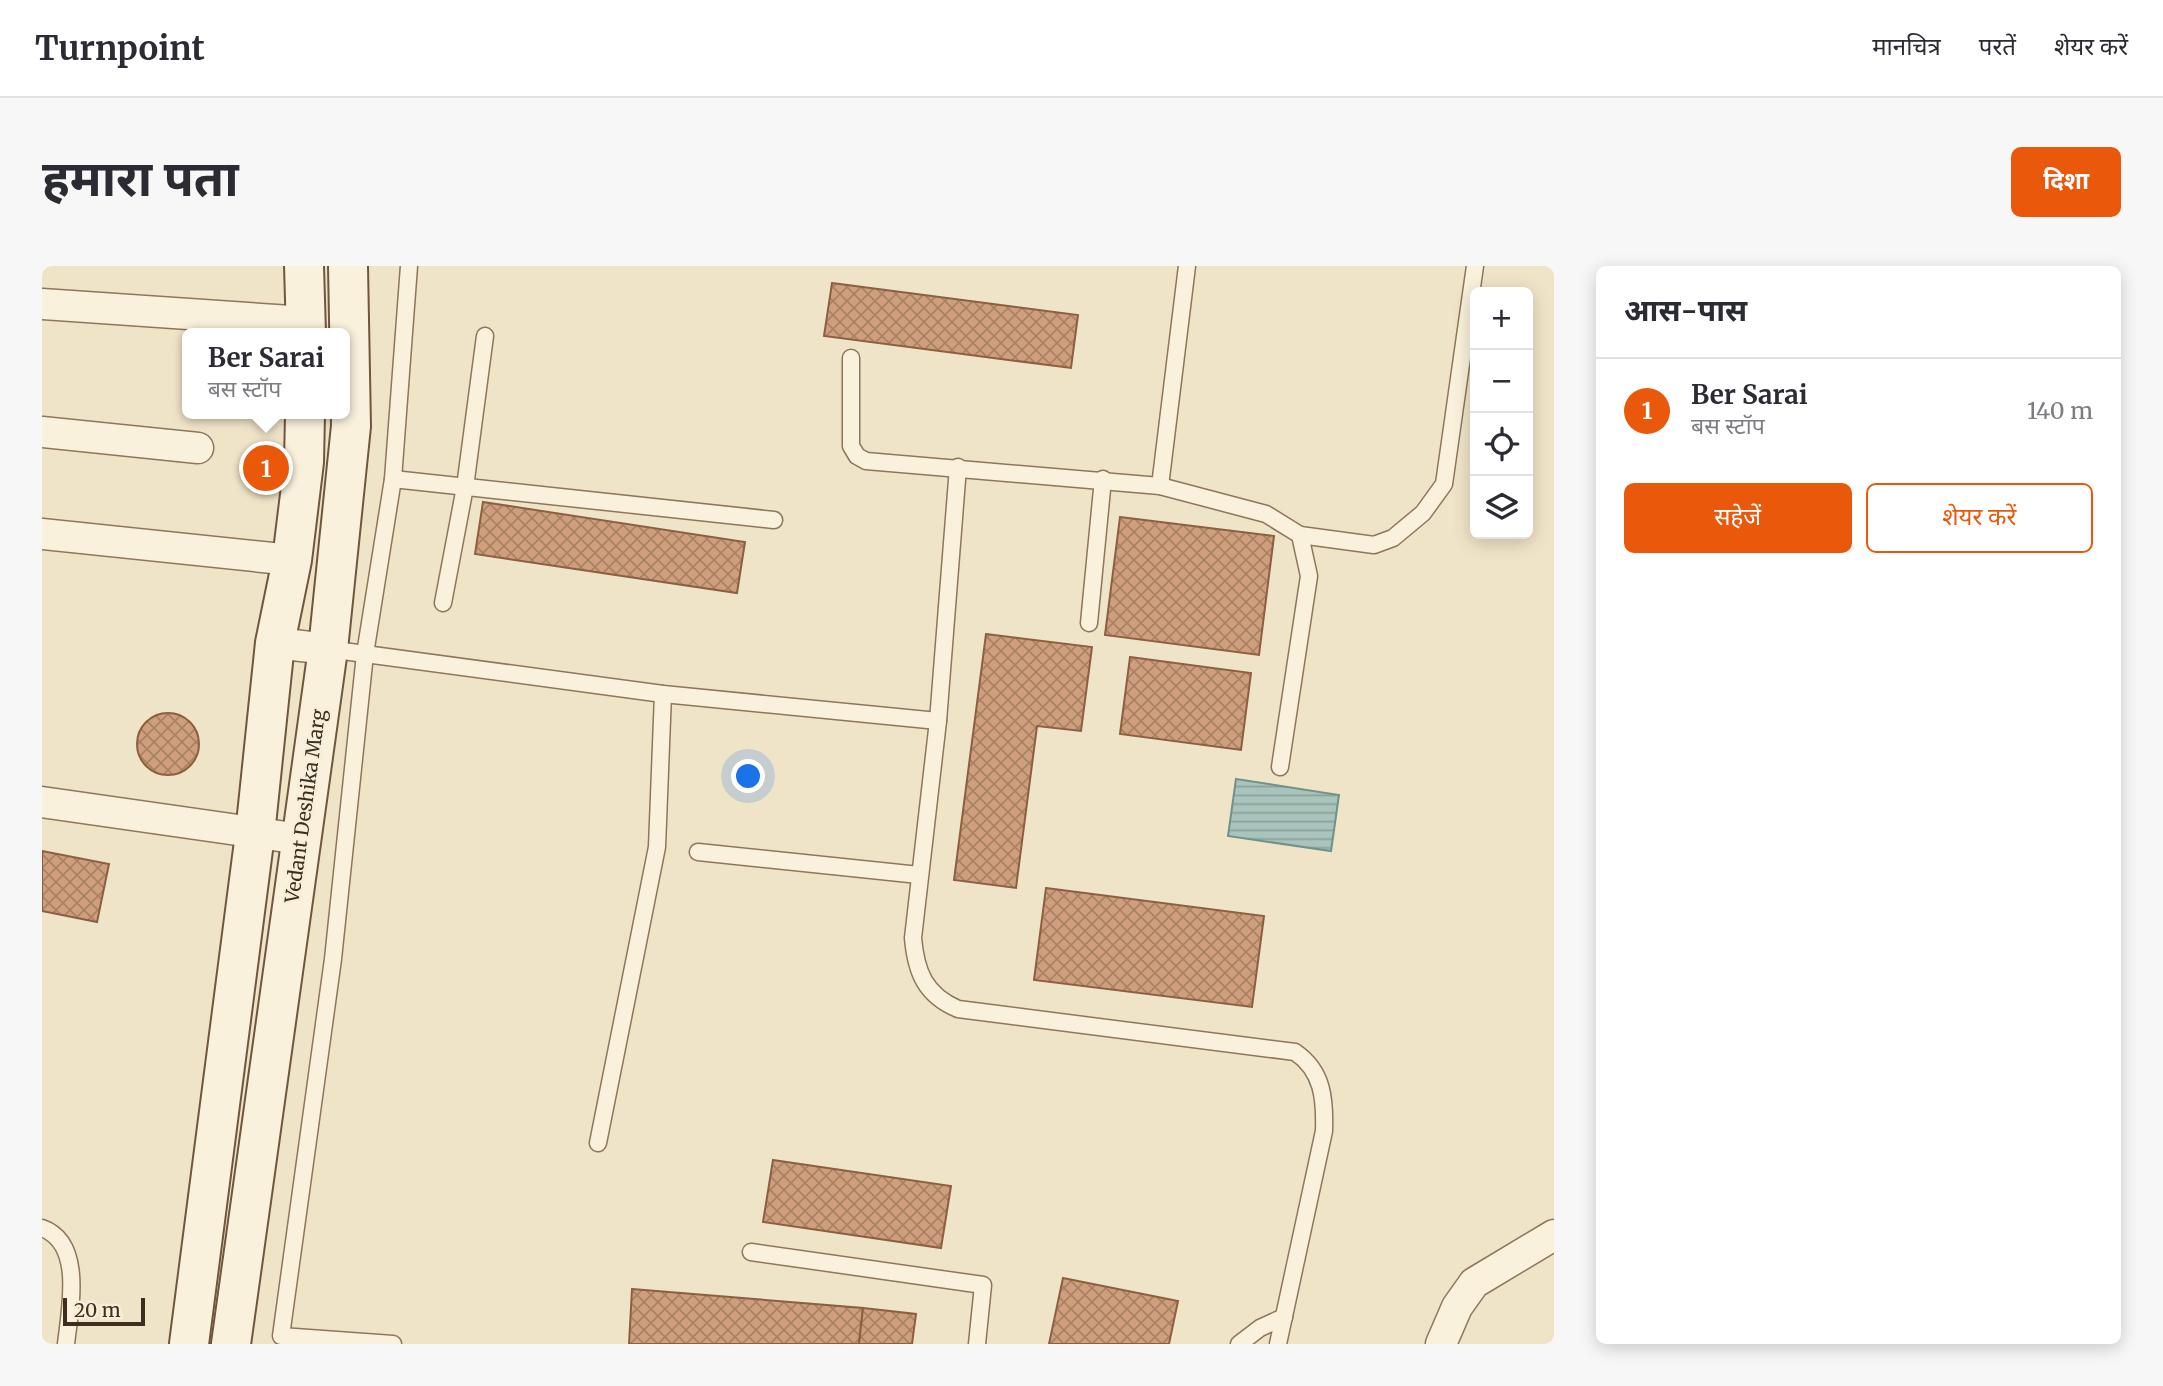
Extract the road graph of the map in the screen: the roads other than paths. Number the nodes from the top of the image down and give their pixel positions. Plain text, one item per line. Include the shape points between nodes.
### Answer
1 (304, 266) edge
2 (348, 266) edge
3 (409, 266) edge
4 (1187, 266) edge
5 (1475, 266) edge
6 (42, 304) edge
7 (306, 327) edge
8 (349, 328) edge
9 (485, 336) dead end
10 (851, 358) dead end
11 (350, 373) edge
12 (305, 419) edge
13 (42, 432) edge
14 (198, 448) dead end
15 (958, 467) junction
16 (393, 479) junction
17 (1102, 479) junction
18 (1160, 486) junction
19 (465, 487) junction
20 (774, 520) dead end
21 (42, 534) edge
22 (1300, 535) junction
23 (292, 560) junction
24 (443, 603) dead end
25 (1089, 623) dead end
26 (275, 643) junction
27 (347, 652) junction
28 (663, 694) junction
29 (938, 721) junction
30 (1280, 767) dead end
31 (42, 802) edge
32 (255, 834) junction
33 (300, 839) junction
34 (698, 852) dead end
35 (919, 875) junction
36 (598, 1143) dead end
37 (42, 1228) edge
38 (1554, 1235) edge
39 (751, 1252) dead end
40 (1284, 1317) junction
41 (66, 1344) edge
42 (189, 1344) edge
43 (231, 1344) edge
44 (393, 1344) edge
45 (977, 1344) edge
46 (1240, 1344) edge
47 (1278, 1344) edge
48 (1441, 1344) edge

1 - 7 main road
2 - 8 main road, Vedant Deshika Marg
3 - 16 lane
4 - 18 lane
5 - 22 lane via 1444,484 1423,513 1393,538 1374,545
6 - 7 street
9 - 19 lane
10 - 15 lane via 850,433 857,456 866,461
11 - 27 main road, Vedant Deshika Marg
12 - 23 main road
13 - 14 street
15 - 17 lane
15 - 29 lane
16 - 19 lane
16 - 27 lane via 379,579
17 - 18 lane
17 - 25 lane
18 - 22 lane via 1265,514
19 - 20 lane
19 - 24 lane
21 - 23 street
22 - 30 lane via 1308,576
23 - 26 main road
26 - 27 street
26 - 32 main road
27 - 28 lane
27 - 33 main road, Vedant Deshika Marg
27 - 44 lane via 332,959 281,1336
28 - 29 lane
28 - 36 lane via 657,847
29 - 35 lane
31 - 32 street
32 - 33 street
32 - 42 main road
33 - 43 main road, Vedant Deshika Marg
34 - 35 lane
35 - 40 lane via 915,960 924,985 940,1001 958,1009 1295,1052 1309,1062 1320,1080 1324,1131
37 - 41 lane via 61,1239 71,1265
38 - 48 street via 1474,1283 1457,1307
39 - 45 lane via 983,1285
40 - 46 lane
40 - 47 lane

